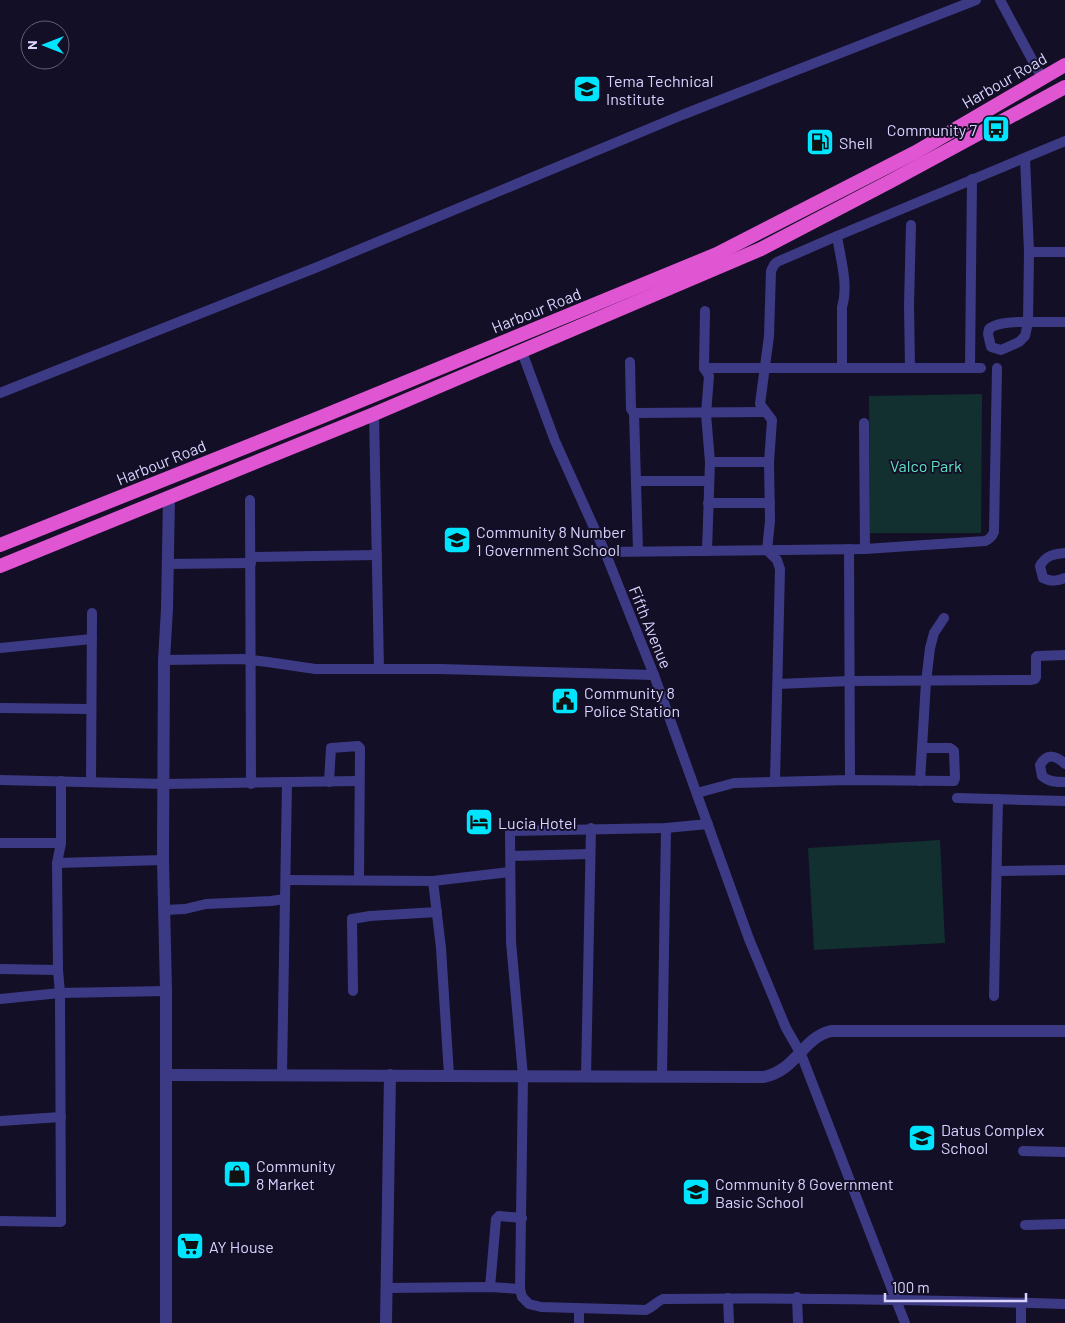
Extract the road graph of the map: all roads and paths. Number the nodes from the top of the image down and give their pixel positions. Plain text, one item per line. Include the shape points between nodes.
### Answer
1 (976, 0) edge
2 (1000, 0) edge
3 (1065, 65) edge
4 (1042, 78) junction
5 (1065, 87) edge
6 (1065, 141) edge
7 (1025, 158) junction
8 (972, 179) junction
9 (911, 225) dead end
10 (837, 236) junction
11 (1029, 252) junction
12 (1065, 252) edge
13 (705, 311) dead end
14 (1065, 322) edge
15 (522, 352) junction
16 (630, 362) dead end
17 (970, 367) junction
18 (704, 368) junction
19 (765, 368) junction
20 (842, 368) junction
21 (910, 368) junction
22 (982, 368) dead end
23 (997, 368) dead end
24 (0, 393) edge
25 (765, 412) junction
26 (634, 413) junction
27 (374, 414) junction
28 (706, 414) junction
29 (864, 423) dead end
30 (710, 462) junction
31 (770, 462) junction
32 (637, 481) junction
33 (709, 481) junction
34 (169, 497) junction
35 (250, 500) dead end
36 (708, 503) junction
37 (770, 503) junction
38 (0, 545) edge
39 (849, 549) junction
40 (865, 549) junction
41 (767, 550) junction
42 (638, 551) junction
43 (707, 551) junction
44 (604, 552) junction
45 (1065, 553) edge
46 (377, 555) junction
47 (251, 560) junction
48 (167, 564) junction
49 (0, 566) edge
50 (1065, 578) edge
51 (92, 613) dead end
52 (944, 618) dead end
53 (92, 639) junction
54 (0, 648) edge
55 (1065, 655) edge
56 (164, 660) junction
57 (251, 660) junction
58 (379, 669) junction
59 (654, 675) junction
60 (849, 681) junction
61 (926, 682) junction
62 (778, 684) junction
63 (0, 708) edge
64 (91, 709) junction
65 (922, 748) junction
66 (1065, 764) edge
67 (0, 780) edge
68 (850, 780) junction
69 (61, 781) junction
70 (775, 781) junction
71 (920, 781) junction
72 (92, 782) junction
73 (329, 782) junction
74 (359, 782) junction
75 (1065, 782) edge
76 (287, 783) junction
77 (164, 784) junction
78 (251, 784) junction
79 (697, 793) junction
80 (957, 798) dead end
81 (998, 799) junction
82 (1065, 800) edge
83 (708, 824) junction
84 (591, 828) junction
85 (666, 828) junction
86 (0, 843) edge
87 (61, 843) junction
88 (590, 854) junction
89 (511, 856) junction
90 (164, 860) junction
91 (57, 863) junction
92 (1065, 870) edge
93 (997, 871) junction
94 (510, 872) junction
95 (286, 880) junction
96 (359, 880) junction
97 (433, 881) junction
98 (286, 899) junction
99 (165, 910) junction
100 (437, 912) junction
101 (0, 969) edge
102 (58, 970) junction
103 (166, 990) junction
104 (353, 992) dead end
105 (60, 993) junction
106 (994, 996) dead end
107 (0, 999) edge
108 (1065, 1023) edge
109 (1065, 1031) edge
110 (801, 1054) junction
111 (282, 1074) junction
112 (390, 1074) junction
113 (166, 1075) junction
114 (449, 1076) junction
115 (523, 1076) junction
116 (662, 1076) junction
117 (586, 1077) junction
118 (61, 1117) junction
119 (0, 1122) edge
120 (1023, 1151) dead end
121 (1065, 1152) edge
122 (522, 1218) junction
123 (0, 1221) edge
124 (1065, 1224) edge
125 (1025, 1225) dead end
126 (490, 1287) junction
127 (386, 1288) junction
128 (520, 1289) junction
129 (797, 1297) junction
130 (728, 1298) junction
131 (895, 1299) junction
132 (1021, 1303) junction
133 (1065, 1304) edge
134 (579, 1309) junction
135 (166, 1323) edge
136 (386, 1323) edge
137 (579, 1323) edge
138 (729, 1323) edge
139 (798, 1323) edge
140 (905, 1323) edge
141 (1021, 1323) edge

1 - 24 street via 682,115 315,268
2 - 4 street
3 - 4 highway, Harbour Road
4 - 38 highway, Harbour Road via 916,152 717,254
5 - 15 highway, Harbour Road via 762,249
6 - 7 street
7 - 8 street
7 - 11 street
8 - 10 street
8 - 17 street
9 - 21 street
10 - 19 street via 777,262 772,268
10 - 20 street via 844,283
11 - 12 street
11 - 14 street via 1028,323
13 - 18 street
15 - 27 highway, Harbour Road
15 - 44 street, Fifth Avenue via 555,441
16 - 26 street via 631,409
17 - 21 street
17 - 22 street
18 - 19 street
18 - 28 street via 709,376
19 - 20 street
19 - 25 street via 760,404
20 - 21 street
23 - 40 street via 992,537 985,542
25 - 28 street
25 - 31 street via 772,420
26 - 28 street
26 - 32 street
27 - 34 highway, Harbour Road
27 - 46 street
28 - 30 street
29 - 40 street
30 - 31 street
30 - 33 street
31 - 37 street
32 - 33 street
32 - 42 street
33 - 36 street
34 - 48 street
34 - 49 highway, Harbour Road
35 - 47 street
36 - 37 street
36 - 43 street
37 - 41 street
39 - 40 street
39 - 41 street
39 - 60 street
41 - 43 street
41 - 62 street via 777,560 780,569
42 - 43 street
42 - 44 street
44 - 59 street, Fifth Avenue
45 - 50 street via 1052,554 1040,566 1044,578 1049,581
46 - 47 street
46 - 58 street
47 - 48 street
47 - 57 street
48 - 56 street
51 - 53 street
52 - 61 street via 934,633
53 - 54 street
53 - 64 street
55 - 61 street via 1036,656 1036,677 1033,680
56 - 57 street
56 - 77 street
57 - 58 street via 315,669
57 - 78 street
58 - 59 street
59 - 79 street, Fifth Avenue
60 - 61 street
60 - 62 street
60 - 68 street
61 - 65 street
62 - 70 street
63 - 64 street
64 - 72 street
65 - 71 street
65 - 71 street via 952,749 955,778 951,782
66 - 75 street via 1057,757 1046,757 1040,771 1047,780
67 - 69 street
68 - 70 street
68 - 71 street
69 - 72 street
69 - 87 street
70 - 79 street via 725,784
72 - 77 street
73 - 74 street
73 - 74 street via 331,748 355,746 360,748
73 - 76 street
74 - 96 street
76 - 78 street
76 - 95 street
77 - 78 street
77 - 90 street
79 - 83 street, Fifth Avenue
80 - 81 street
81 - 82 street
81 - 93 street
83 - 85 street
83 - 110 street, Fifth Avenue via 749,939 786,1028
84 - 85 street
84 - 88 street
84 - 89 street via 510,831
85 - 116 street
86 - 87 street
87 - 91 street
88 - 89 street
88 - 117 street
89 - 94 street
90 - 91 street
90 - 99 street
91 - 102 street
92 - 93 street
93 - 106 street
94 - 97 street
94 - 115 street via 511,942
95 - 96 street
95 - 98 street
96 - 97 street
97 - 100 street
98 - 99 street
98 - 111 street
99 - 103 street
100 - 104 street via 352,919
100 - 114 street
101 - 102 street
102 - 105 street
103 - 105 street
103 - 113 street
105 - 107 street
105 - 118 street
108 - 109 street
109 - 110 street via 831,1031 814,1038
110 - 116 street via 785,1069 764,1077
110 - 131 street, Fifth Avenue
111 - 112 street
111 - 113 street
112 - 114 street
112 - 127 street
113 - 135 street
114 - 115 street
115 - 117 street
115 - 122 street
116 - 117 street
118 - 119 street
118 - 123 street via 61,1222
120 - 121 street
122 - 126 street via 499,1216 496,1219
122 - 128 street
124 - 125 street
126 - 127 street
126 - 128 street
127 - 136 street
128 - 134 street via 529,1304
129 - 130 street
129 - 131 street
129 - 139 street
130 - 134 street via 663,1299 646,1310
130 - 138 street
131 - 132 street
131 - 140 street, Fifth Avenue
132 - 133 street
132 - 141 street
134 - 137 street

